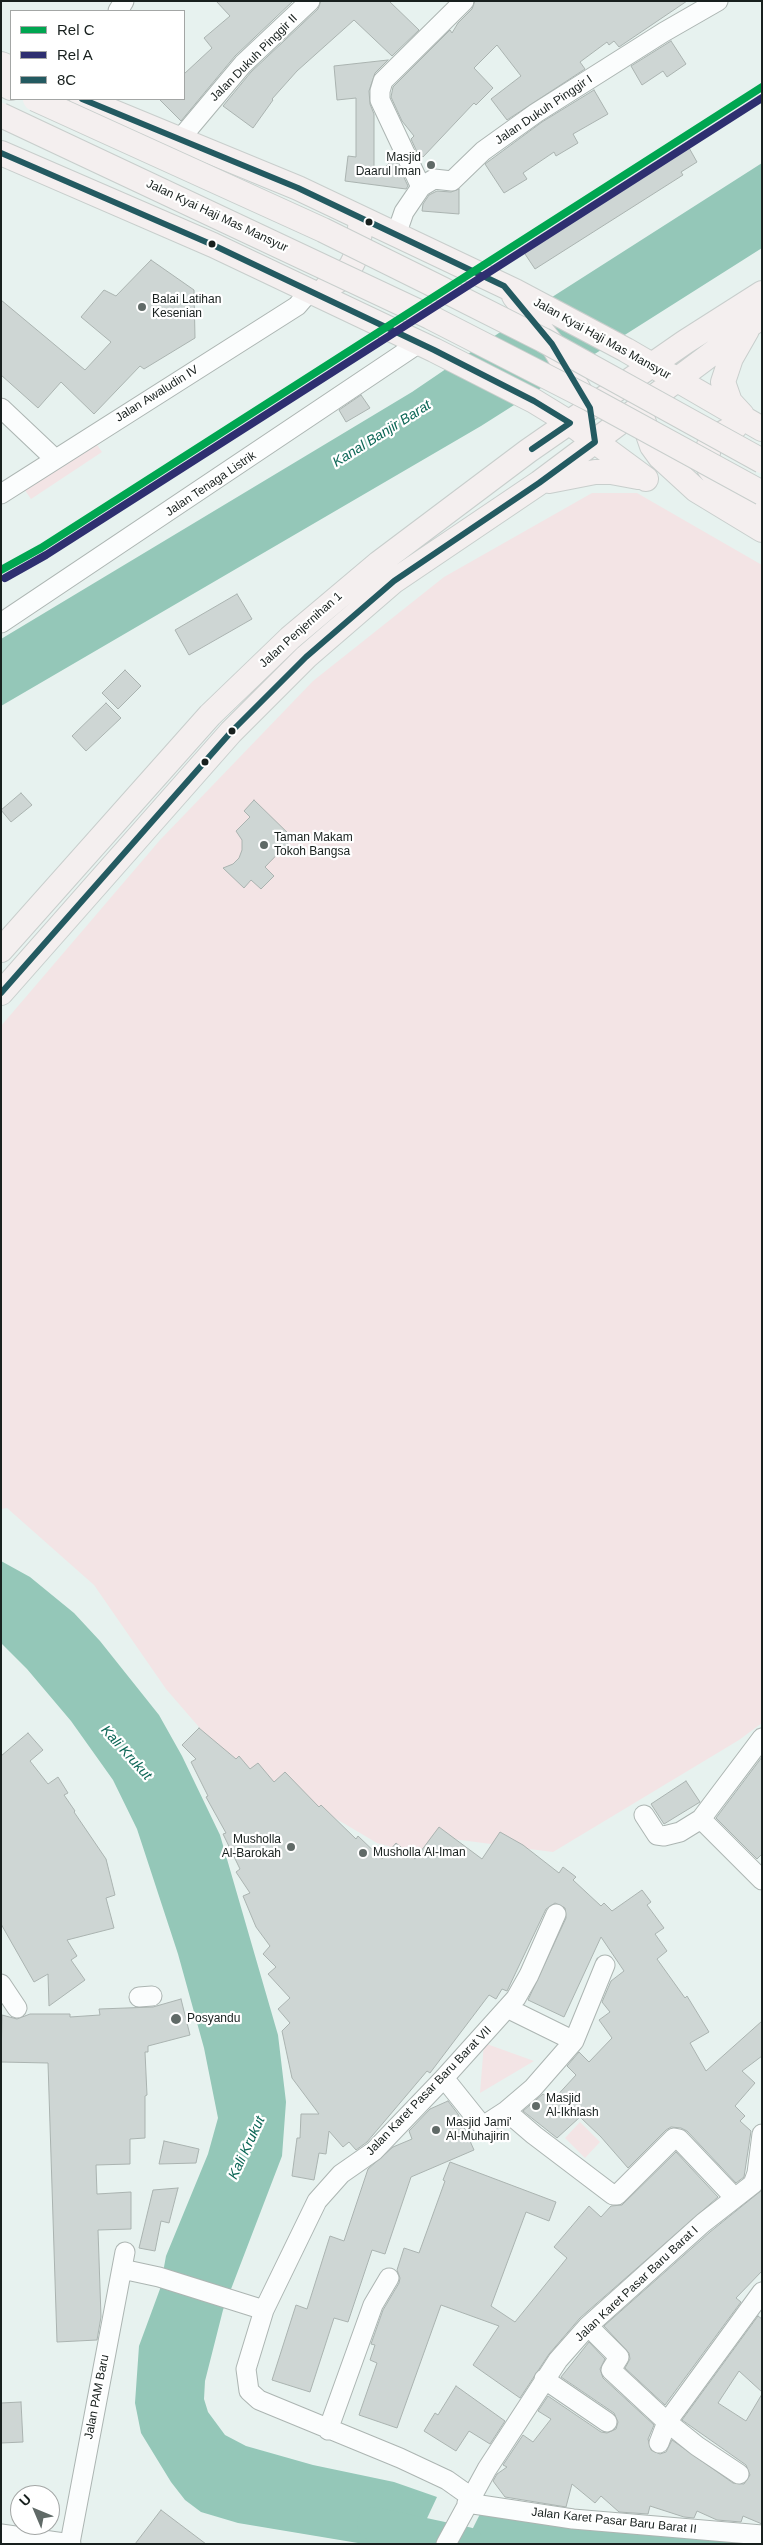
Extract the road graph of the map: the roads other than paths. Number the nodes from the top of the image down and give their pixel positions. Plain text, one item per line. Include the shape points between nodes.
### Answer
1 (310, 1) edge
2 (464, 1) edge
3 (718, 1) edge
4 (37, 100) edge
5 (84, 100) edge
6 (1, 115) edge
7 (180, 139) junction
8 (1, 153) edge
9 (421, 187) junction
10 (358, 217) junction
11 (396, 235) junction
12 (310, 291) junction
13 (762, 293) edge
14 (531, 307) junction
15 (757, 319) edge
16 (427, 346) junction
17 (645, 370) junction
18 (676, 379) junction
19 (1, 408) edge
20 (590, 408) junction
21 (640, 408) junction
22 (570, 423) junction
23 (757, 426) edge
24 (595, 442) junction
25 (55, 459) junction
26 (762, 461) edge
27 (646, 479) junction
28 (540, 483) junction
29 (696, 490) junction
30 (762, 493) edge
31 (1, 494) edge
32 (762, 508) edge
33 (762, 530) edge
34 (1, 623) edge
35 (161, 769) junction
36 (183, 788) junction
37 (137, 796) junction
38 (160, 815) junction
39 (1, 950) edge
40 (1, 993) edge
41 (762, 1738) edge
42 (644, 1815) dead end
43 (701, 1820) junction
44 (762, 1880) edge
45 (556, 1914) dead end
46 (605, 1965) dead end
47 (1, 1984) edge
48 (17, 2008) dead end
49 (507, 2008) junction
50 (574, 2041) junction
51 (444, 2078) junction
52 (506, 2111) junction
53 (762, 2134) edge
54 (759, 2174) edge
55 (735, 2198) junction
56 (389, 2278) dead end
57 (762, 2292) edge
58 (264, 2310) junction
59 (588, 2326) junction
60 (544, 2379) junction
61 (607, 2422) dead end
62 (667, 2422) junction
63 (328, 2430) junction
64 (658, 2442) dead end
65 (740, 2474) dead end
66 (468, 2503) junction
67 (1, 2534) edge
68 (762, 2535) edge
69 (70, 2543) edge
70 (446, 2544) edge

1 - 7 street, Jalan Dukuh Pinggir II via 243,64
2 - 9 street via 383,81 380,91 380,100
3 - 9 street, Jalan Dukuh Pinggir I via 536,114 483,151 452,181 434,179
4 - 26 main road, bridge via 323,230 442,289 552,344
5 - 7 main road
6 - 30 main road, Jalan Kyai Haji Mas Mansyur, bridge via 430,317
7 - 10 main road
8 - 12 main road
9 - 11 street via 404,212
10 - 11 main road
10 - 12 main road via 361,236 351,266 339,280 325,288
11 - 14 main road via 504,286
12 - 16 main road
12 - 25 street, Jalan Awaludin IV via 297,306
13 - 17 main road, Jalan Penjernihan 1
14 - 17 main road, Jalan Kyai Haji Mas Mansyur via 626,350
14 - 20 main road, bridge
15 - 18 main road, Jalan Penjernihan 1
15 - 23 main road via 731,358 723,382 730,402
16 - 22 main road
16 - 34 street, Jalan Tenaga Listrik
17 - 18 main road, Jalan Kyai Haji Mas Mansyur
17 - 20 main road, Jalan Penjernihan 1
17 - 21 main road, Jalan Kyai Haji Mas Mansyur
18 - 21 main road, Jalan Penjernihan 1
18 - 23 main road, Jalan Kyai Haji Mas Mansyur
19 - 25 street
20 - 22 main road, Jalan Penjernihan 1
20 - 24 main road
21 - 24 main road, Jalan Penjernihan 1
21 - 29 main road, Jalan Kyai Haji Mas Mansyur via 652,446
22 - 24 main road
22 - 35 main road, Jalan Penjernihan 1 via 379,563 297,632 210,715
23 - 32 main road via 726,431 714,439 707,452 707,460 720,482
24 - 27 main road
24 - 28 main road, Jalan Penjernihan 1
25 - 31 street, Jalan Awaludin IV
27 - 28 main road via 595,472
27 - 29 main road
28 - 36 main road, Jalan Penjernihan 1 via 394,581 306,657 231,732
29 - 33 main road, Jalan Kyai Haji Mas Mansyur
35 - 36 main road
35 - 37 main road, Jalan Penjernihan 1
36 - 38 main road, Jalan Penjernihan 1
37 - 38 main road
37 - 39 main road, Jalan Penjernihan 1
38 - 40 main road, Jalan Penjernihan 1
41 - 43 street
42 - 43 street via 657,1835 664,1836 680,1832
43 - 44 street
45 - 49 street, Jalan Karet Pasar Baru Barat VII via 529,1975
46 - 50 street
47 - 48 street
49 - 50 street
49 - 51 street, Jalan Karet Pasar Baru Barat VII
50 - 52 street via 533,2088
51 - 52 street via 480,2123 486,2124
51 - 58 street, Jalan Karet Pasar Baru Barat VII via 374,2151 328,2186 317,2201
52 - 55 street via 613,2195 617,2195 674,2138 679,2139
53 - 54 street, Jalan Karet Pasar Baru Barat I
54 - 55 street, Jalan Karet Pasar Baru Barat I via 753,2184
55 - 59 street, Jalan Karet Pasar Baru Barat I
56 - 63 street via 373,2305
57 - 62 street
58 - 63 street, Jalan Karet Pasar Baru Barat VII via 246,2370 249,2391 259,2400
58 - 69 street, Jalan PAM Baru via 159,2277 124,2260
59 - 60 street, Jalan Karet Pasar Baru Barat I
59 - 62 street via 619,2357 611,2370
60 - 61 street
60 - 66 street, Jalan Karet Pasar Baru Barat I
62 - 64 street
62 - 65 street
63 - 66 street, Jalan Karet Pasar Baru Barat VII via 447,2480
66 - 68 street, Jalan Karet Pasar Baru Barat II via 573,2519
66 - 70 street, Jalan Karet Pasar Baru Barat I
67 - 69 street

